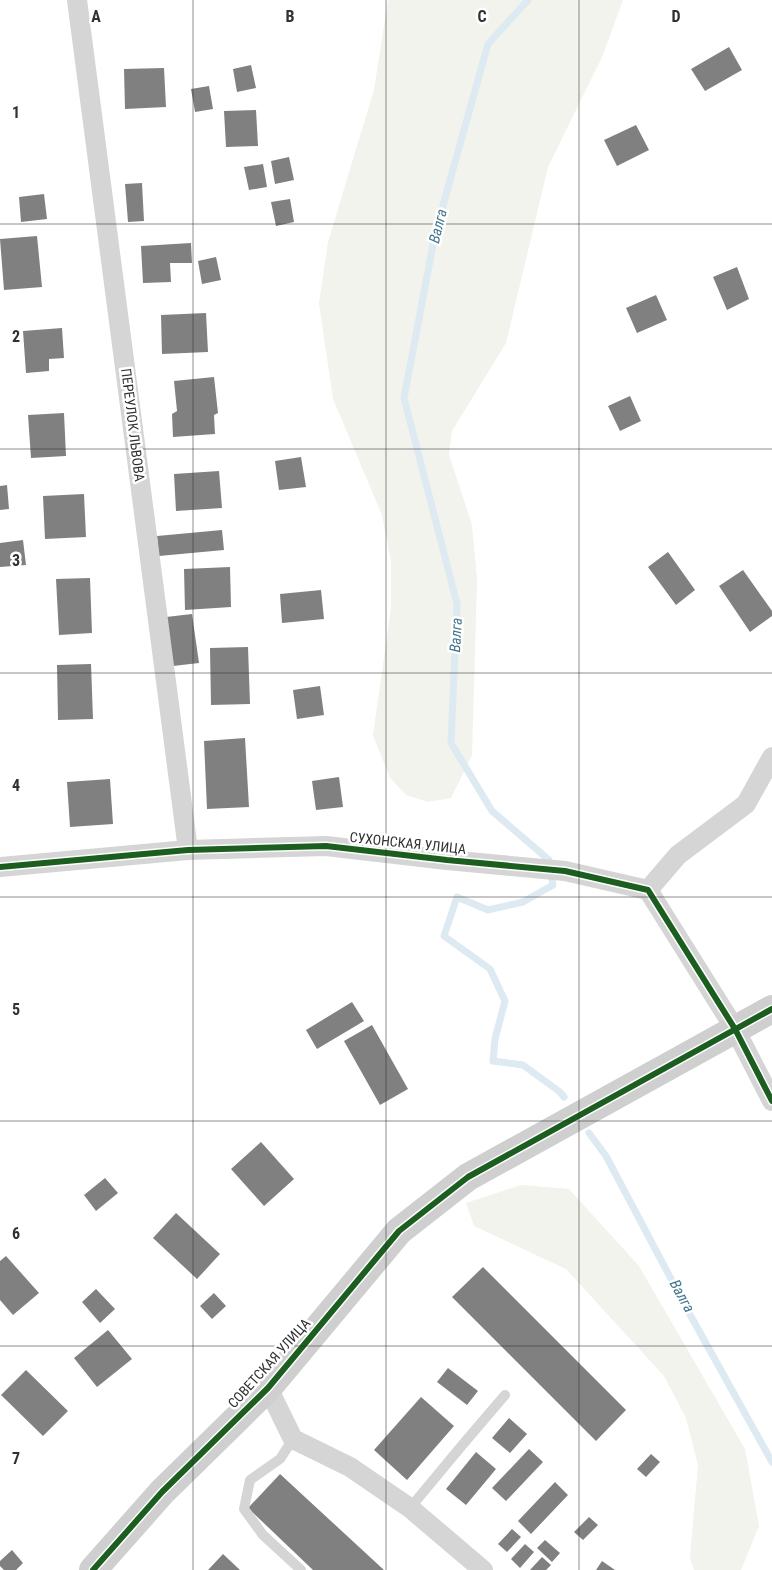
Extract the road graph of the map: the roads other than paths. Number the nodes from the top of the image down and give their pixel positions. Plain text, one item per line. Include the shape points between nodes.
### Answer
1 (77, 0) edge
2 (772, 757) edge
3 (188, 850) junction
4 (0, 867) edge
5 (648, 890) junction
6 (772, 1009) edge
7 (735, 1029) junction
8 (772, 1101) edge
9 (268, 1388) junction
10 (505, 1395) dead end
11 (293, 1439) junction
12 (410, 1508) junction
13 (294, 1568) edge
14 (93, 1570) edge
15 (483, 1570) edge

1 - 3 street, ПЕРЕУЛОК ЛЬВОВА
2 - 5 street via 746,804 678,855
3 - 4 street, СУХОНСКАЯ УЛИЦА
3 - 5 street, СУХОНСКАЯ УЛИЦА via 326,846 565,870
5 - 7 street
6 - 7 street, СОВЕТСКАЯ УЛИЦА
7 - 8 street
7 - 9 street, СОВЕТСКАЯ УЛИЦА via 468,1177 398,1231
9 - 11 street
9 - 14 street, СОВЕТСКАЯ УЛИЦА via 162,1492
10 - 12 lane
11 - 12 street via 350,1467
11 - 13 lane via 280,1459 250,1480 244,1509
12 - 15 street

